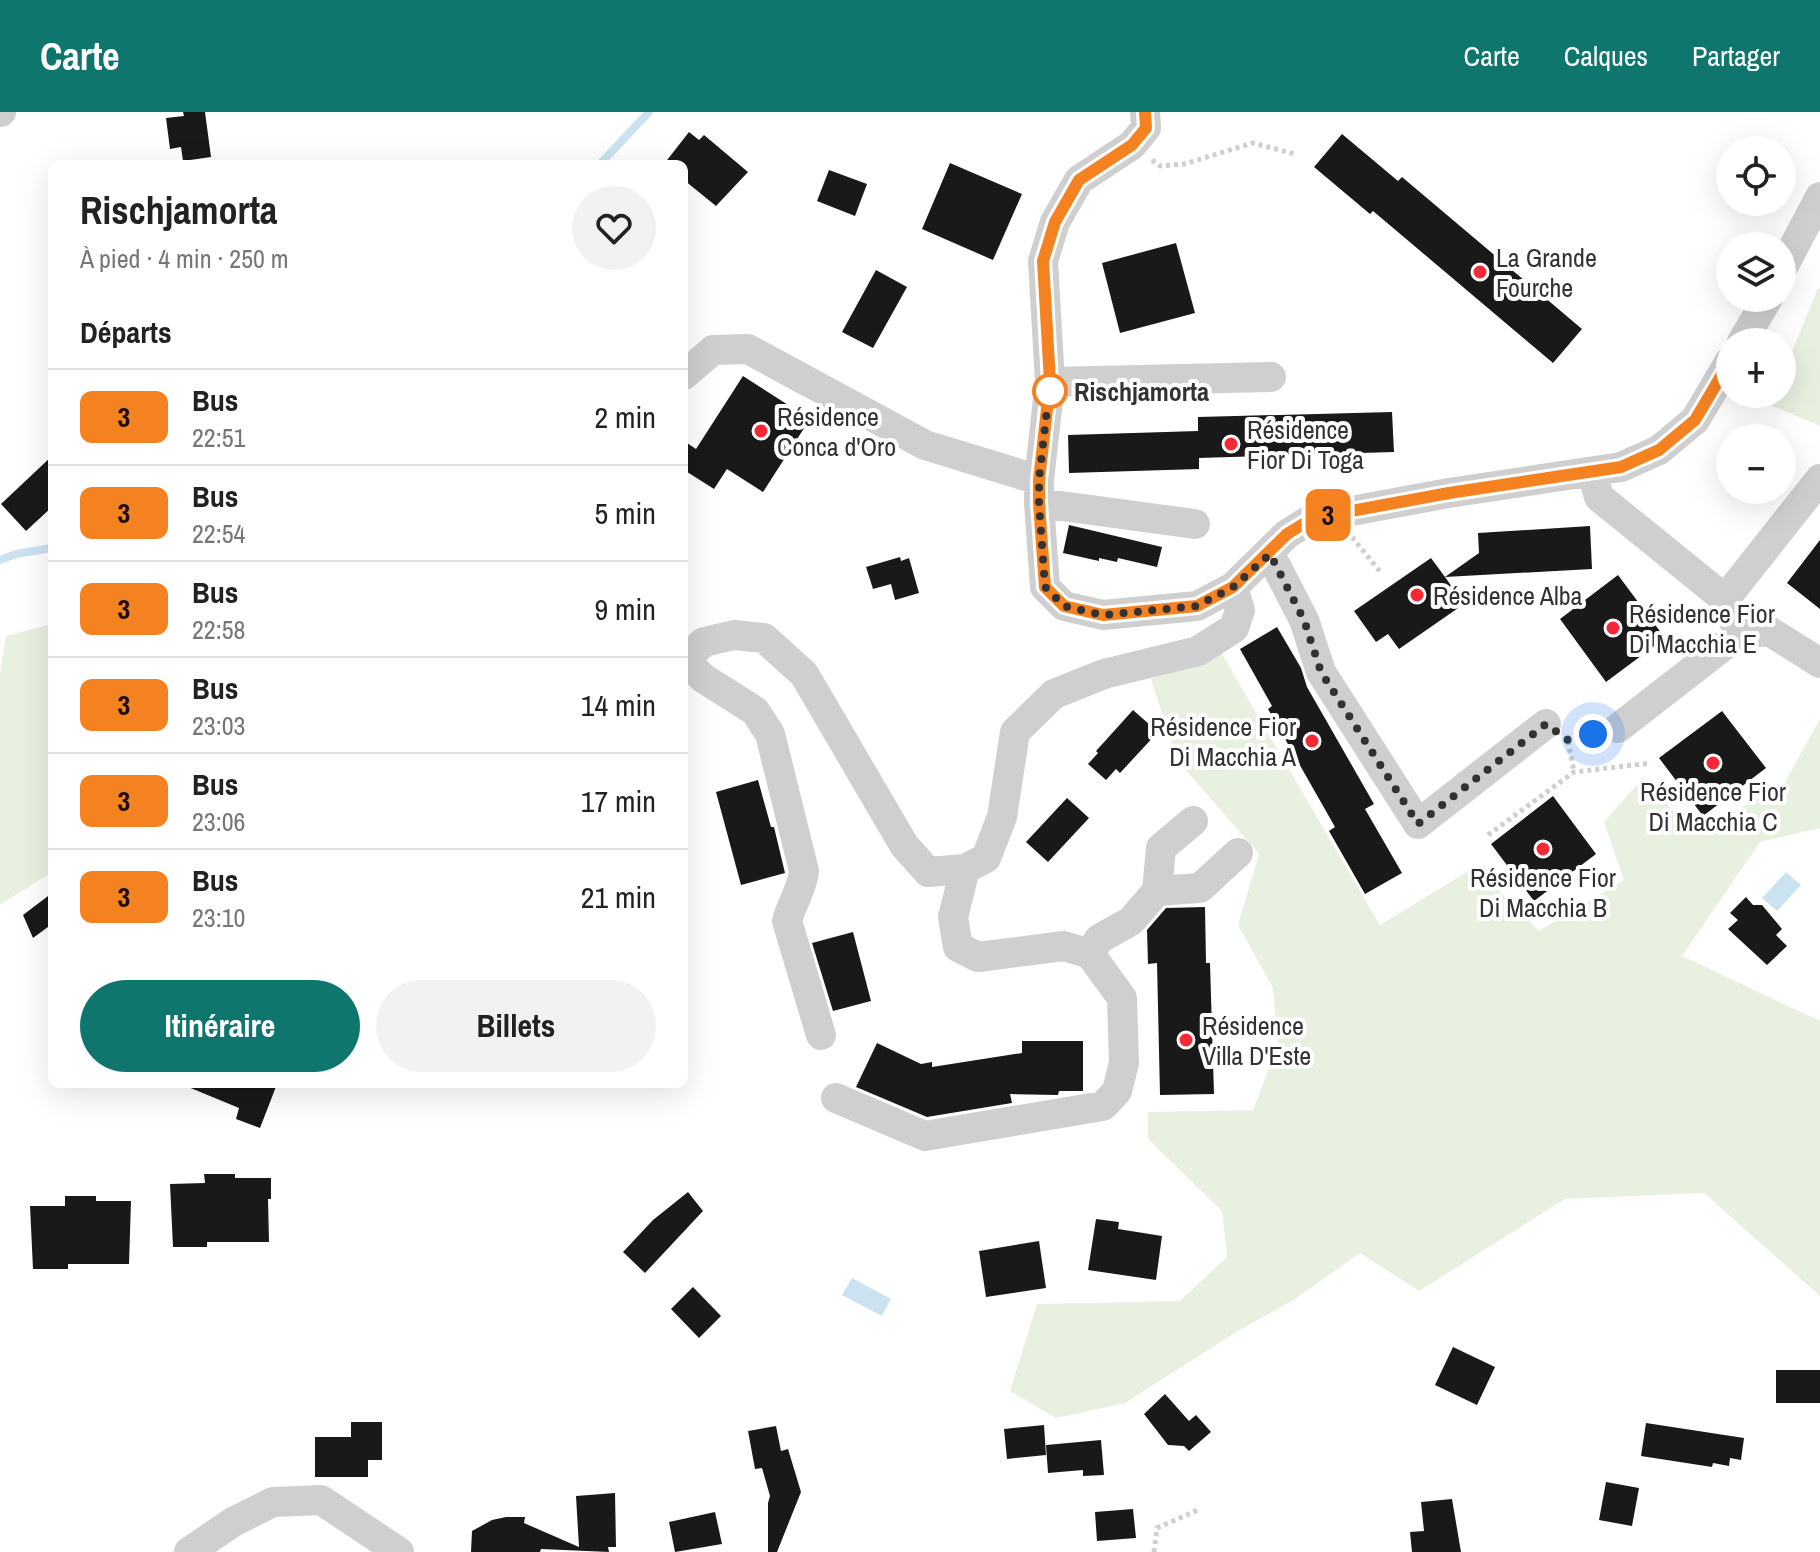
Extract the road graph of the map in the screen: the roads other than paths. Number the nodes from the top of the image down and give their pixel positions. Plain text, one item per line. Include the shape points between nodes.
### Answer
1 (1145, 112) edge
2 (1820, 197) edge
3 (1796, 242) edge
4 (688, 372) edge
5 (1271, 377) dead end
6 (1050, 382) junction
7 (1716, 385) edge
8 (1592, 472) junction
9 (1820, 479) edge
10 (1039, 492) junction
11 (1195, 524) dead end
12 (1270, 554) junction
13 (1233, 587) junction
14 (1725, 599) junction
15 (1739, 634) junction
16 (688, 656) edge
17 (1820, 663) edge
18 (688, 664) edge
19 (1618, 728) road end
20 (1557, 732) road end
21 (1193, 821) dead end
22 (1238, 853) dead end
23 (965, 869) junction
24 (1157, 891) junction
25 (1090, 954) junction
26 (821, 1035) dead end
27 (836, 1098) dead end
28 (189, 1552) edge
29 (399, 1552) edge

1 - 6 street via 1146,128 1132,145 1079,180 1055,222 1043,261
2 - 3 street
4 - 10 street via 713,350 748,349 925,445
5 - 6 street
6 - 10 street
7 - 8 street via 1695,420 1659,450 1621,467
8 - 12 street via 1313,518 1287,534
8 - 14 street via 1599,497
9 - 14 street
10 - 11 street
10 - 13 street via 1045,587 1064,606 1103,615 1197,606
12 - 13 street
12 - 20 street via 1304,620 1321,672 1418,824
13 - 23 street via 1240,610 1234,628 1198,651 1104,674 1054,694 1015,732 1002,817 986,858
14 - 15 street
15 - 17 street via 1769,631
15 - 19 street
16 - 23 street via 704,642 734,635 764,638 804,674 904,845 928,872
18 - 26 street via 755,711 770,734 804,871 787,921
21 - 24 street via 1161,848
22 - 24 street via 1200,888
23 - 25 street via 953,917 958,947 978,957 1064,946
24 - 25 street via 1131,921 1099,939
25 - 27 street via 1122,998 1124,1063 1117,1091 1103,1106 925,1136
28 - 29 street via 273,1502 321,1500

